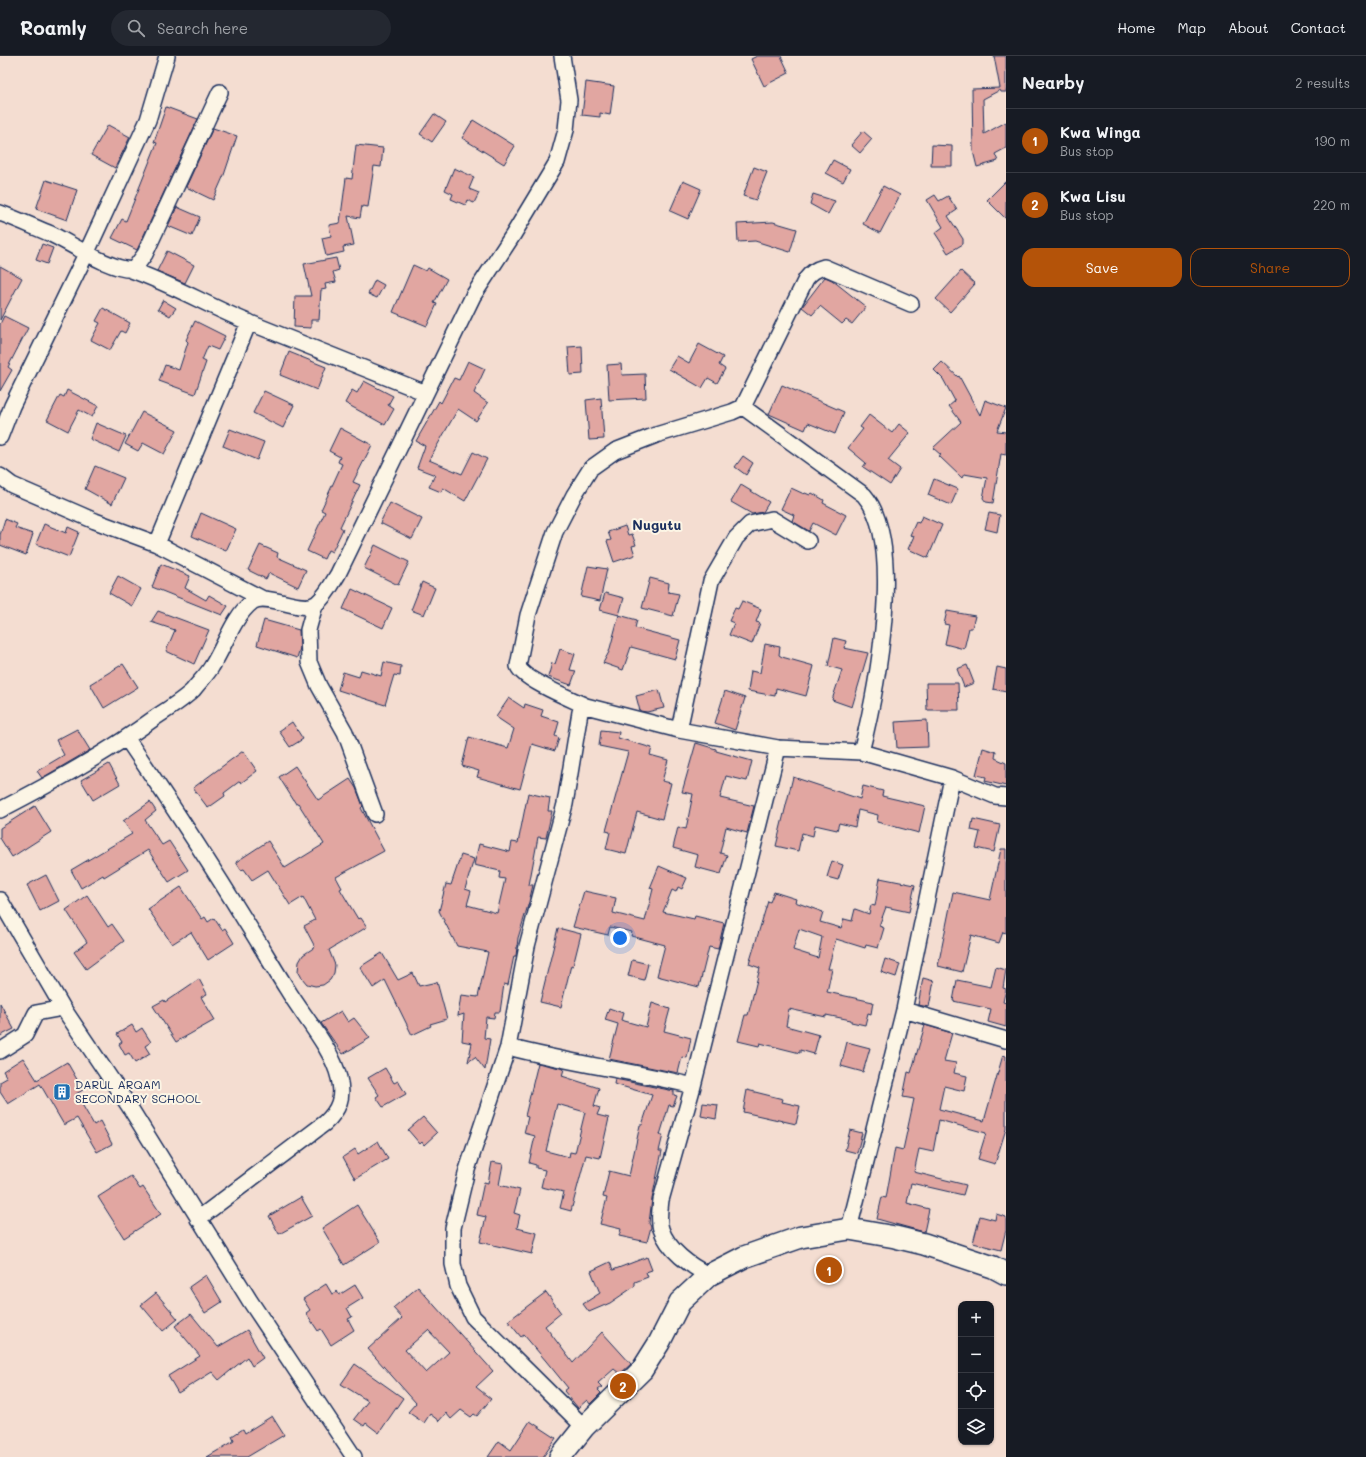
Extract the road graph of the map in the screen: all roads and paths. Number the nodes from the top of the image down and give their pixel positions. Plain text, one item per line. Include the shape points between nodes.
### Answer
1 (167, 56) edge
2 (562, 56) edge
3 (220, 92) dead end
4 (0, 213) edge
5 (86, 254) junction
6 (131, 270) junction
7 (911, 304) dead end
8 (249, 322) junction
9 (426, 393) junction
10 (743, 407) junction
11 (0, 437) edge
12 (0, 476) edge
13 (808, 541) dead end
14 (157, 544) junction
15 (263, 599) junction
16 (315, 605) junction
17 (586, 706) junction
18 (678, 730) junction
19 (127, 739) junction
20 (778, 748) junction
21 (861, 752) junction
22 (952, 778) junction
23 (1006, 797) edge
24 (0, 810) edge
25 (375, 814) dead end
26 (0, 900) edge
27 (63, 1008) junction
28 (904, 1010) junction
29 (1006, 1040) edge
30 (508, 1047) junction
31 (0, 1051) edge
32 (693, 1086) junction
33 (198, 1219) junction
34 (849, 1229) junction
35 (1006, 1274) edge
36 (709, 1276) junction
37 (584, 1427) junction
38 (354, 1457) edge
39 (560, 1457) edge

1 - 5 street via 148,120
2 - 9 street via 569,100 566,130 557,162 472,296
3 - 6 street via 146,254 137,267
4 - 5 street via 52,235
5 - 6 street via 125,270
5 - 11 street via 12,406
6 - 8 street via 160,280
7 - 10 street via 824,267 816,270 806,280
8 - 9 street
8 - 14 street
9 - 16 street via 338,574
10 - 17 street via 615,451 591,468 574,495 555,532 528,615 518,666 521,672 541,685
10 - 21 street via 864,495 875,512 886,565 885,605 873,706
12 - 14 street via 12,485 88,518
13 - 18 street via 772,519 750,524 736,538 711,582
14 - 15 street
15 - 16 street via 301,606
15 - 19 street via 254,601 246,608 212,667 191,691
16 - 25 street via 308,630 309,662 344,732
17 - 18 street
17 - 30 street via 578,719 565,804 527,946
18 - 20 street
19 - 24 street
19 - 33 street via 322,1043 333,1061 342,1090 341,1103 332,1116
20 - 21 street
20 - 32 street
21 - 22 street
22 - 23 street via 995,796
22 - 28 street
26 - 27 street
27 - 31 street via 36,1013 25,1036
27 - 33 street via 129,1106
28 - 29 street
28 - 34 street
30 - 32 street
30 - 37 street via 467,1170 453,1228 453,1264 458,1286 474,1317
32 - 36 street via 661,1200 660,1228 677,1254 696,1270
33 - 38 street
34 - 35 street via 924,1244 993,1267
34 - 36 street via 801,1237 772,1246 744,1257
36 - 37 street via 680,1302 642,1370
37 - 39 street

